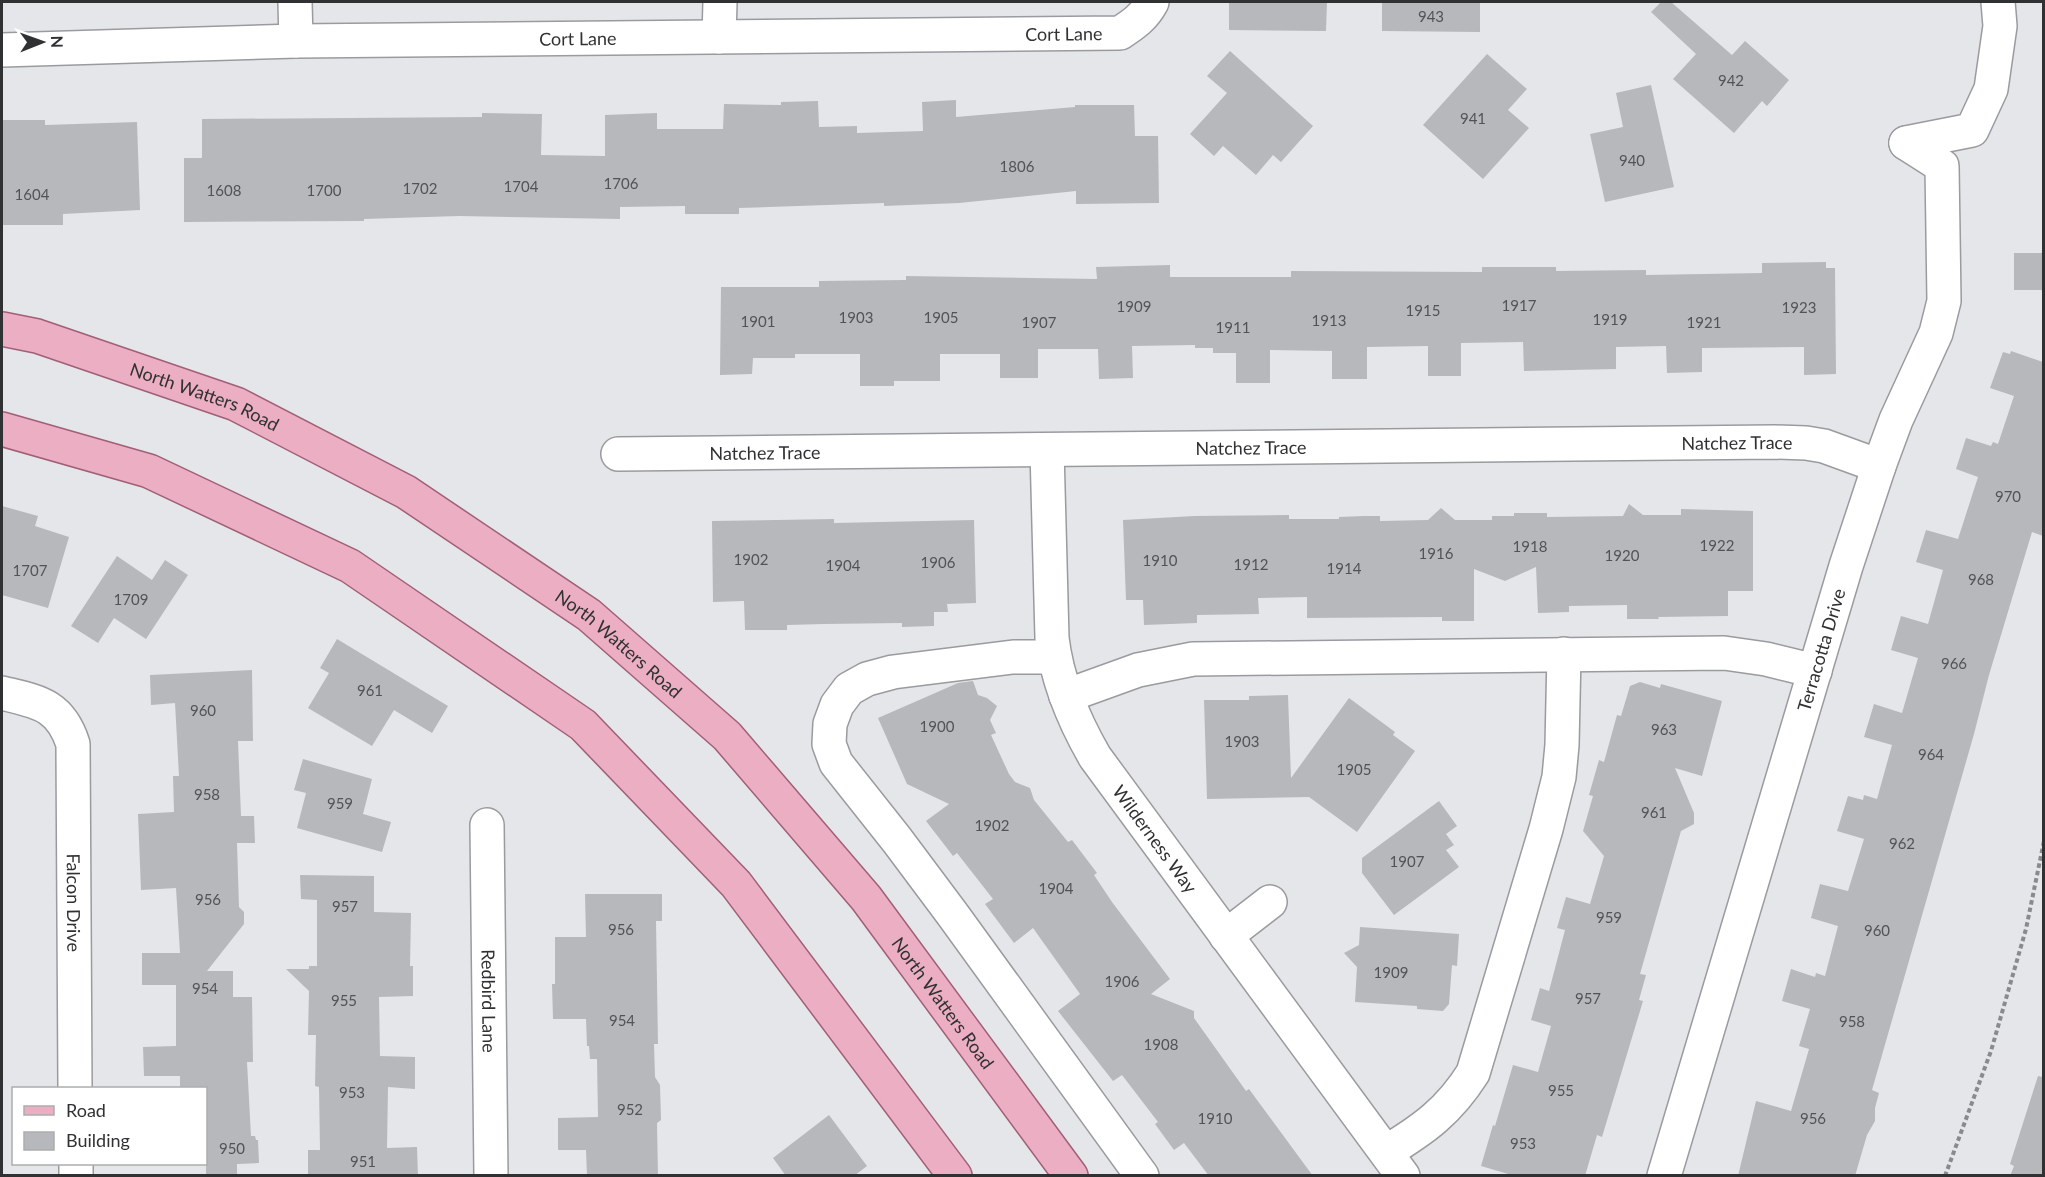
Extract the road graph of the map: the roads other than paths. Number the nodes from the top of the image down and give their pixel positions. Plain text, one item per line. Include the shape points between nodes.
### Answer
1 (295, 2) edge
2 (720, 2) edge
3 (1998, 2) edge
4 (1149, 7) edge
5 (719, 37) junction
6 (296, 41) junction
7 (2, 50) edge
8 (2, 329) edge
9 (2, 429) edge
10 (1047, 450) junction
11 (618, 454) dead end
12 (1879, 466) junction
13 (1564, 654) junction
14 (1054, 657) junction
15 (1815, 671) junction
16 (2, 693) edge
17 (1066, 696) junction
18 (487, 825) dead end
19 (1270, 902) dead end
20 (1226, 936) junction
21 (75, 1087) edge
22 (1395, 1164) edge
23 (491, 1176) edge
24 (955, 1176) edge
25 (1071, 1176) edge
26 (1142, 1176) edge
27 (1664, 1176) edge

1 - 6 street
2 - 5 street
3 - 12 street, Terracotta Drive via 2001,26 1991,89 1972,130 1906,143 1942,166 1944,301 1936,333
4 - 5 street, Cort Lane via 1135,24 1120,33
5 - 6 street, Cort Lane
6 - 7 street, Cort Lane
8 - 25 main road, North Watters Road via 37,336 236,404 406,492 589,615 735,745 866,898
9 - 24 main road via 149,471 350,566 583,725 736,884
10 - 11 street, Natchez Trace
10 - 12 street, Natchez Trace via 1775,442 1824,446
10 - 14 street, Wilderness Way
12 - 15 street, Terracotta Drive
13 - 15 street via 1724,653 1766,658
13 - 17 street via 1193,658 1138,670
13 - 22 street via 1559,777 1473,1073 1460,1094 1421,1130
14 - 17 street, Wilderness Way
14 - 26 street via 1013,657 893,672 867,679 849,689 837,705 830,724 829,744 836,763 953,915
15 - 27 street, Terracotta Drive
16 - 21 street, Falcon Drive via 43,704 68,727 74,744
17 - 20 street, Wilderness Way via 1095,757
18 - 23 street, Redbird Lane
19 - 20 street
20 - 22 street, Wilderness Way

